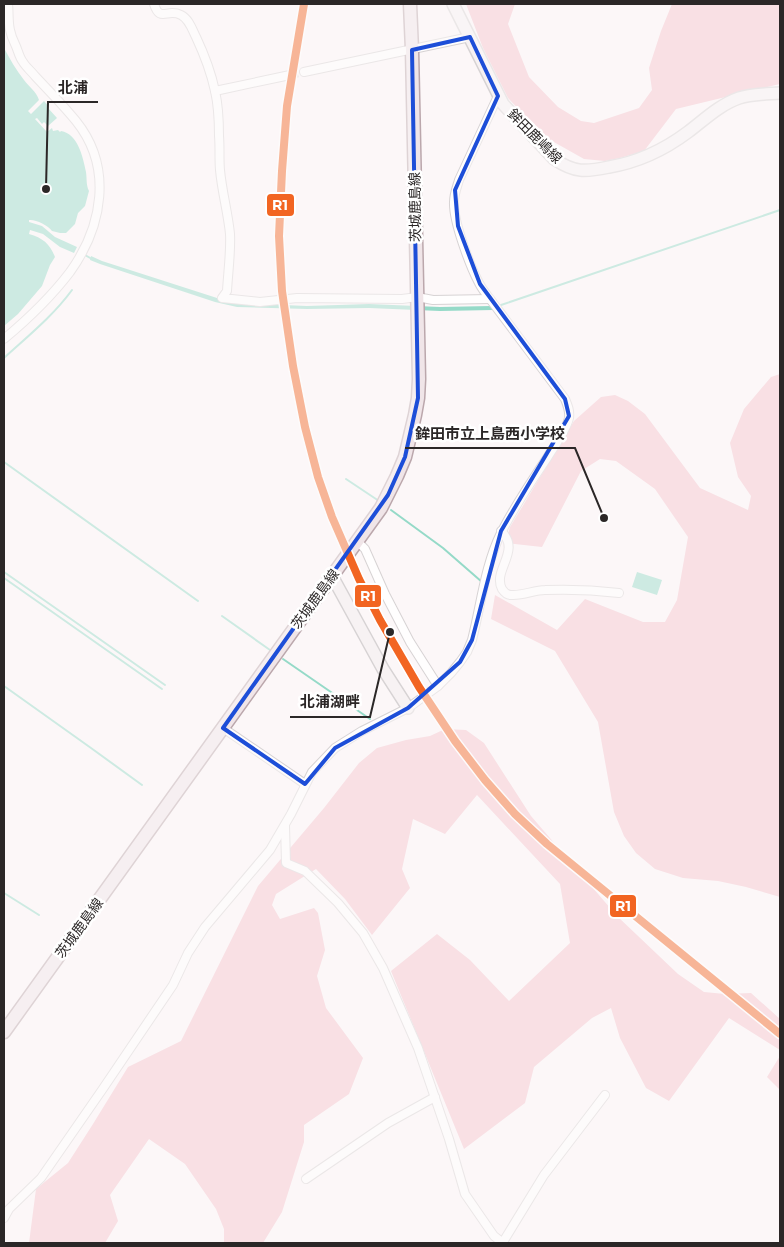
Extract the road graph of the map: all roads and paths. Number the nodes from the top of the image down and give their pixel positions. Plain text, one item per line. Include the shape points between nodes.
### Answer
1 (8, 4) edge
2 (154, 4) edge
3 (410, 4) edge
4 (453, 4) edge
5 (470, 37) junction
6 (412, 50) junction
7 (304, 72) tunnel mouth
8 (290, 75) tunnel mouth
9 (215, 91) junction
10 (780, 93) edge
11 (498, 96) junction
12 (490, 299) junction
13 (417, 304) junction
14 (4, 339) edge
15 (501, 531) junction
16 (357, 541) junction
17 (332, 576) junction
18 (619, 593) dead end
19 (438, 686) junction
20 (408, 708) junction
21 (223, 728) junction
22 (305, 784) junction
23 (285, 824) junction
24 (4, 1032) edge
25 (605, 1095) dead end
26 (435, 1097) junction
27 (306, 1179) dead end
28 (4, 1218) edge
29 (503, 1243) edge

1 - 14 street via 10,31 22,60 83,130 94,153 100,186 96,216 77,261 43,304
2 - 9 street via 156,12 174,13 187,19
3 - 6 main road, 茨城鹿島線
4 - 5 main road, 鉾田鹿嶋線
5 - 6 street
5 - 11 main road, 鉾田鹿嶋線
6 - 7 street
6 - 13 main road, 茨城鹿島線
8 - 9 street
9 - 13 street via 221,182 230,236 227,291 222,298 260,302 297,298 402,299
10 - 11 main road, 鉾田鹿嶋線 via 740,98 651,155 620,165 583,171 554,160
11 - 12 street via 459,180 454,202 454,213 472,266
12 - 13 street via 433,300
12 - 15 street via 570,410 558,441
13 - 16 main road, 茨城鹿島線 via 419,379 411,434 405,457 381,508
15 - 18 street via 509,542 500,576 502,590 508,595 542,590
15 - 19 street via 493,551 472,640 460,662
16 - 17 main road, 茨城鹿島線
16 - 19 street via 365,549 410,642
17 - 20 main road
17 - 21 main road, 茨城鹿島線
19 - 20 street
20 - 22 street via 334,748
21 - 22 street
21 - 24 main road, 茨城鹿島線
22 - 23 street
23 - 26 street via 286,863 305,871 338,903 362,933 383,968 418,1048
23 - 28 street via 270,850 205,927 173,985 40,1178
25 - 29 street via 544,1175
26 - 27 street via 388,1123
26 - 29 street via 465,1194 494,1236

